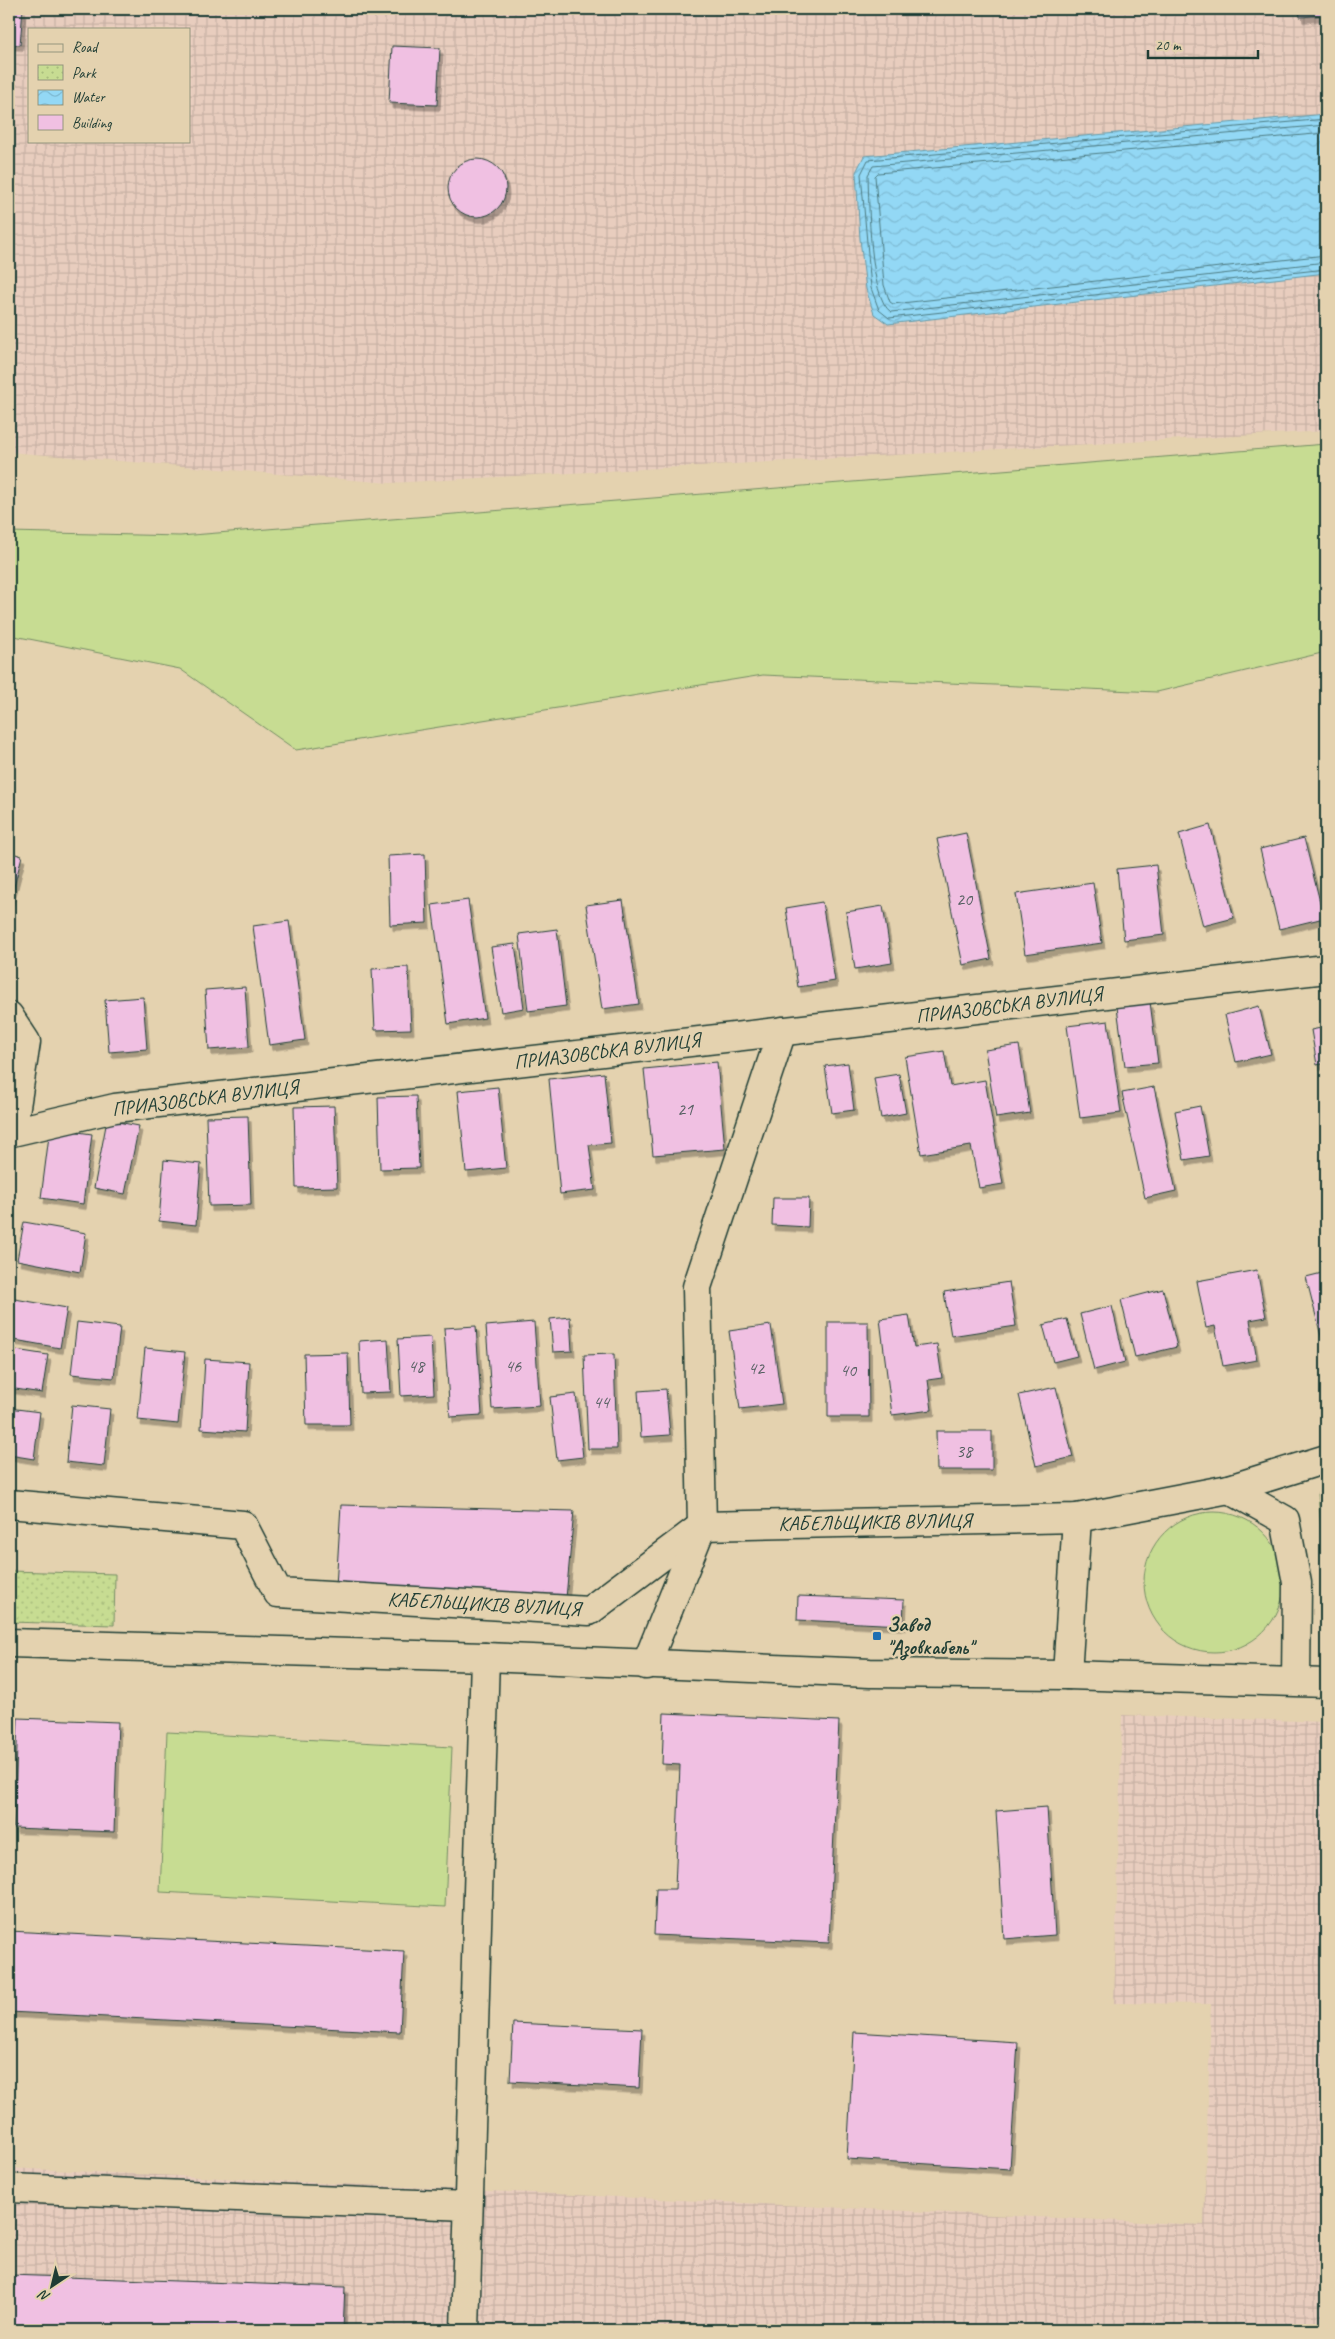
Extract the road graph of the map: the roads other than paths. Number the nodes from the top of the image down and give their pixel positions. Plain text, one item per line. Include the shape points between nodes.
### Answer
1 (1326, 969) edge
2 (9, 1016) edge
3 (782, 1031) junction
4 (10, 1140) edge
5 (1326, 1460) edge
6 (1229, 1489) junction
7 (9, 1504) edge
8 (1077, 1518) junction
9 (702, 1526) junction
10 (9, 1643) edge
11 (486, 1657) junction
12 (646, 1665) junction
13 (1067, 1675) junction
14 (1296, 1681) junction
15 (1326, 1683) edge
16 (9, 2188) edge
17 (468, 2206) junction
18 (464, 2330) edge

1 - 3 street, ПРИАЗОВСЬКА ВУЛИЦЯ
2 - 4 street, ПРИАЗОВСЬКА ВУЛИЦЯ via 26,1042
3 - 4 street, ПРИАЗОВСЬКА ВУЛИЦЯ via 115,1108
3 - 9 street via 696,1287
5 - 6 street, КАБЕЛЬЩИКІВ ВУЛИЦЯ
6 - 8 street, КАБЕЛЬЩИКІВ ВУЛИЦЯ
6 - 14 street via 1285,1520 1297,1583
7 - 9 street, КАБЕЛЬЩИКІВ ВУЛИЦЯ via 243,1525 278,1593 589,1611
8 - 9 street, КАБЕЛЬЩИКІВ ВУЛИЦЯ
8 - 13 street
9 - 12 street
10 - 11 street
11 - 12 street
11 - 17 street
12 - 13 street via 870,1673
13 - 14 street
14 - 15 street
16 - 17 street
17 - 18 street

